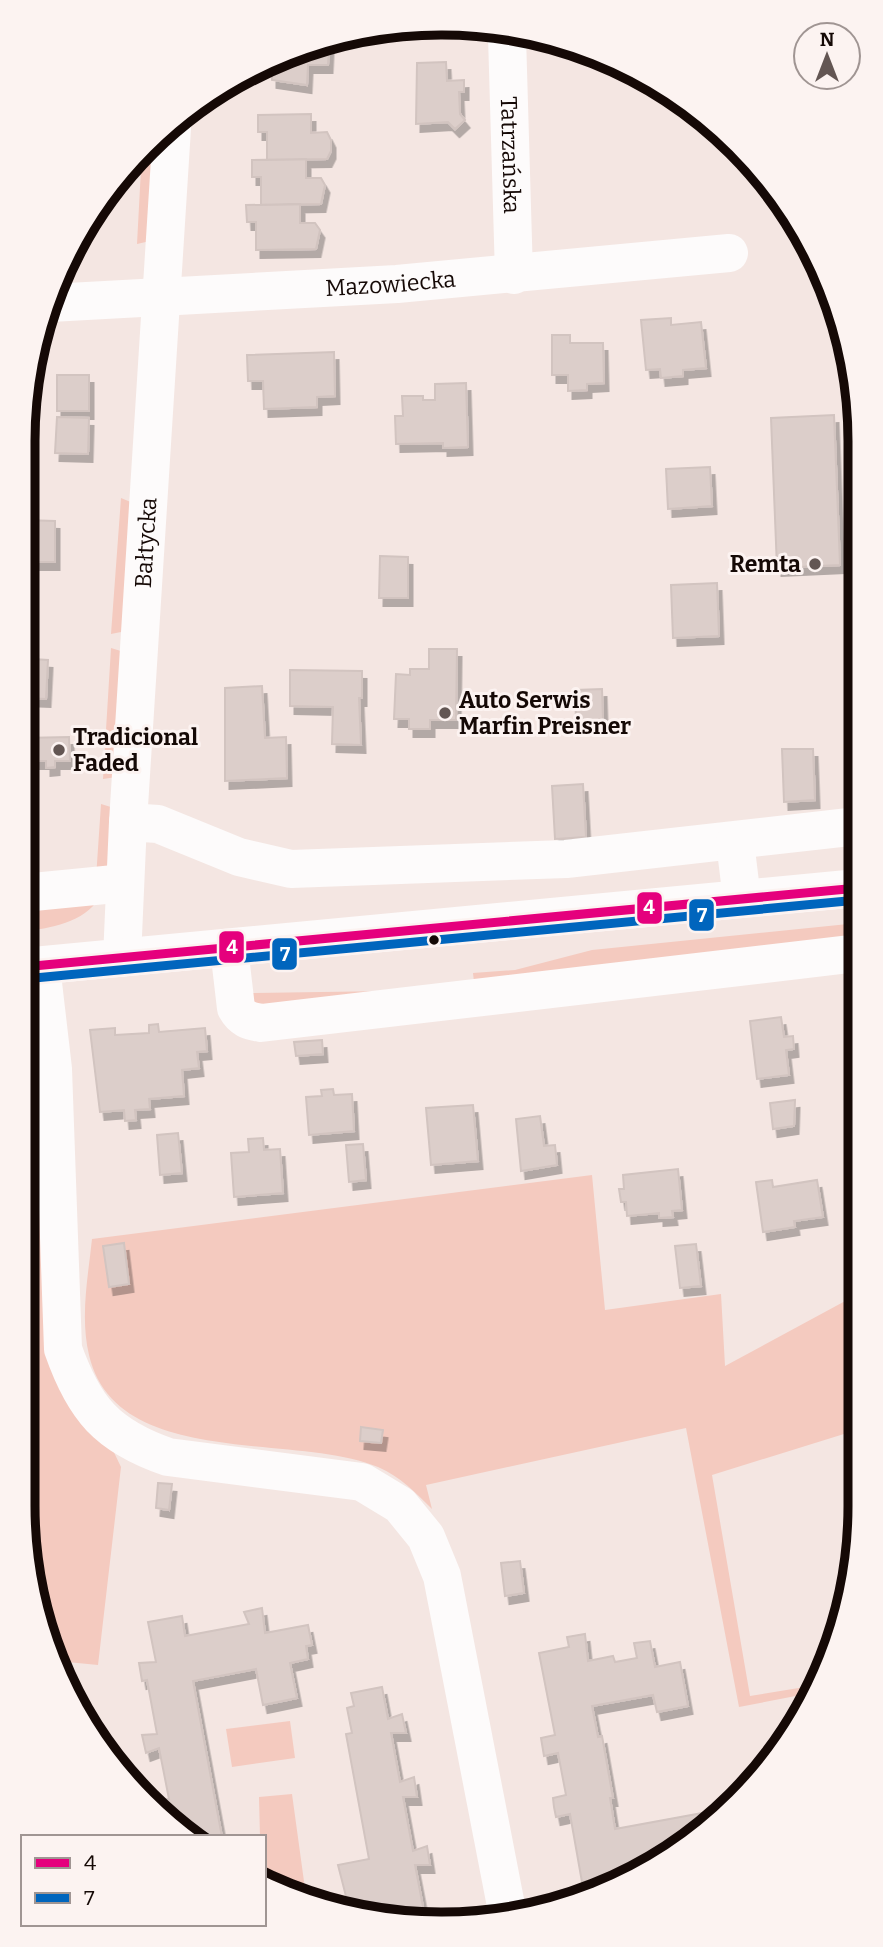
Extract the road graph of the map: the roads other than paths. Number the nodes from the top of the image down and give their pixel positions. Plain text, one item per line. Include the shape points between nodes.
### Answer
1 (507, 40) edge
2 (171, 138) edge
3 (729, 253) dead end
4 (514, 275) junction
5 (160, 297) junction
6 (60, 302) edge
7 (128, 822) junction
8 (848, 827) edge
9 (735, 842) junction
10 (125, 883) junction
11 (848, 889) edge
12 (35, 892) edge
13 (741, 899) junction
14 (229, 948) junction
15 (848, 954) edge
16 (122, 958) junction
17 (35, 966) edge
18 (35, 1029) edge
19 (39, 1112) edge
20 (506, 1907) edge

1 - 4 street, Tatrzańska
2 - 5 street, Bałtycka
3 - 4 street, Mazowiecka
4 - 5 street, Mazowiecka
5 - 6 street, Mazowiecka
5 - 7 street, Bałtycka
7 - 9 street via 158,824 239,857 291,869 566,859
7 - 10 street, Bałtycka
8 - 9 street
9 - 13 street
10 - 12 street
10 - 16 street, Bałtycka
11 - 13 street
13 - 14 street
14 - 15 street via 236,1008 248,1021 261,1023
14 - 16 street
16 - 17 street
18 - 19 street
19 - 20 street via 63,1349 92,1411 115,1433 168,1457 362,1482 400,1505 426,1537 442,1576

